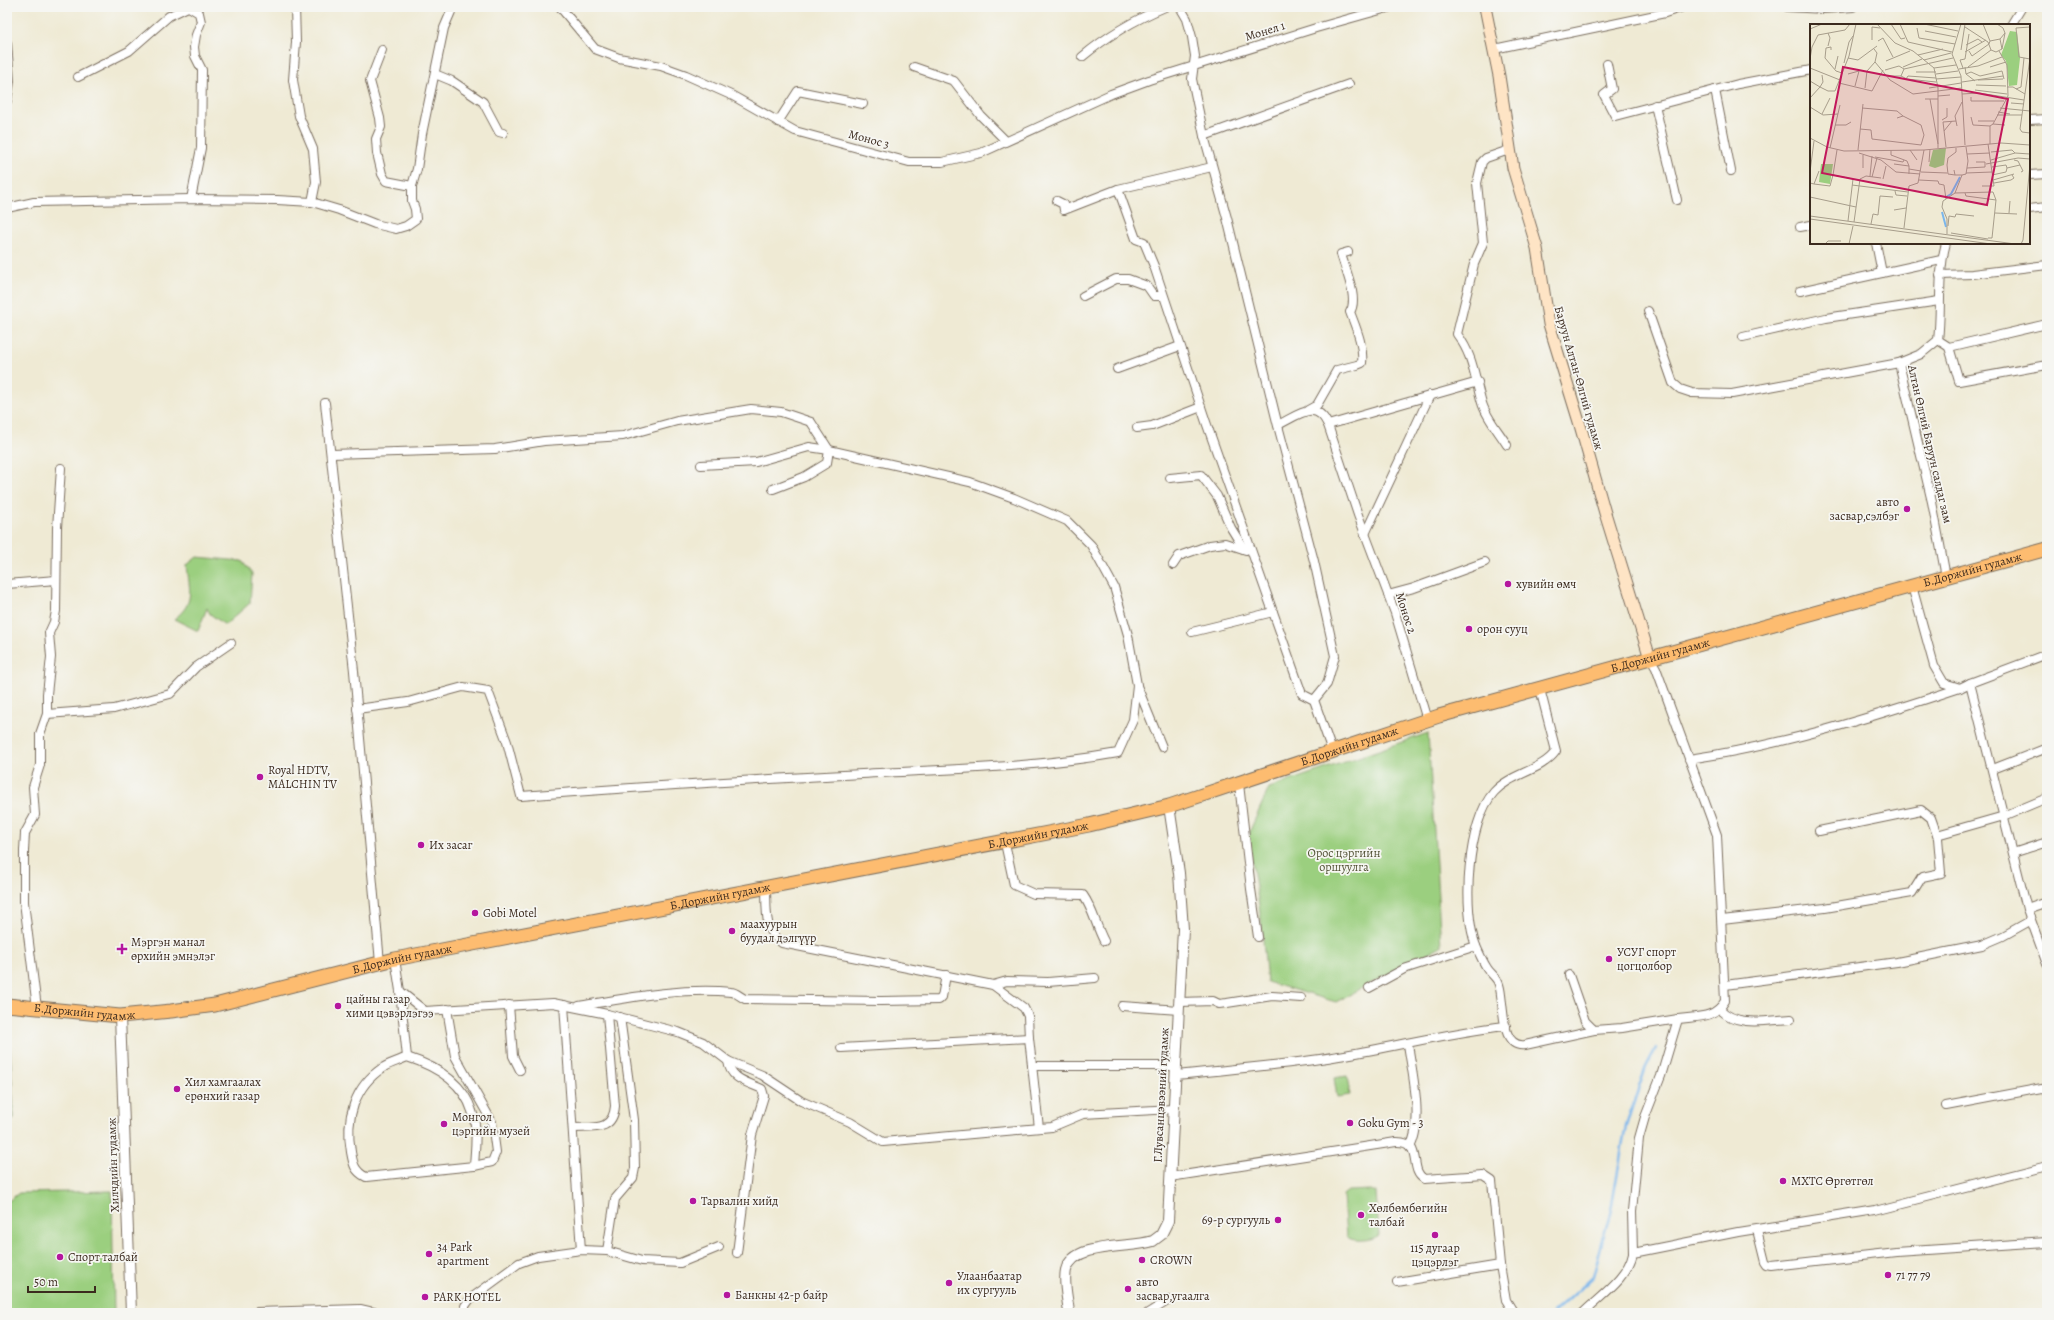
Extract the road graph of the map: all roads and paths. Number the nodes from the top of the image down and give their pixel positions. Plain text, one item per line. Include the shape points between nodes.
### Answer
1 (189, 7) edge
2 (296, 7) edge
3 (453, 7) edge
4 (560, 7) edge
5 (1165, 7) edge
6 (1180, 7) edge
7 (1391, 7) edge
8 (1485, 7) edge
9 (1683, 7) edge
10 (1787, 7) edge
11 (1853, 7) edge
12 (2022, 7) edge
13 (2012, 24) edge
14 (7, 43) edge
15 (1494, 49) junction
16 (382, 50) dead end
17 (1082, 58) dead end
18 (1607, 64) dead end
19 (914, 67) dead end
20 (1193, 67) junction
21 (1810, 70) edge
22 (435, 74) junction
23 (78, 76) dead end
24 (8, 80) edge
25 (1349, 84) dead end
26 (1715, 90) junction
27 (7, 101) edge
28 (863, 104) dead end
29 (1655, 105) junction
30 (2047, 119) edge
31 (2030, 120) edge
32 (778, 122) junction
33 (503, 133) dead end
34 (1204, 136) junction
35 (1006, 141) junction
36 (1509, 150) junction
37 (1212, 167) junction
38 (1731, 171) dead end
39 (2047, 174) edge
40 (2030, 175) edge
41 (412, 186) junction
42 (1118, 190) junction
43 (191, 199) junction
44 (1677, 200) dead end
45 (1057, 201) dead end
46 (312, 202) junction
47 (2047, 207) edge
48 (7, 208) edge
49 (2030, 209) edge
50 (1810, 225) edge
51 (1800, 227) dead end
52 (1876, 244) edge
53 (1946, 244) edge
54 (1348, 252) dead end
55 (1941, 260) junction
56 (2047, 265) edge
57 (1882, 273) junction
58 (1940, 275) junction
59 (1800, 291) dead end
60 (1083, 296) dead end
61 (1164, 296) junction
62 (1939, 301) junction
63 (1648, 311) dead end
64 (2047, 324) edge
65 (1743, 338) dead end
66 (1938, 340) junction
67 (1180, 346) junction
68 (1949, 347) junction
69 (1899, 363) junction
70 (2047, 364) edge
71 (1117, 369) dead end
72 (1478, 382) junction
73 (1430, 395) junction
74 (325, 403) dead end
75 (1201, 407) junction
76 (1308, 410) junction
77 (1278, 425) junction
78 (1328, 425) junction
79 (1137, 428) dead end
80 (1507, 445) dead end
81 (829, 450) junction
82 (331, 454) junction
83 (701, 465) dead end
84 (61, 468) dead end
85 (1170, 478) dead end
86 (773, 489) dead end
87 (1365, 534) junction
88 (2047, 548) edge
89 (1244, 549) junction
90 (1252, 553) junction
91 (1485, 562) dead end
92 (1173, 565) dead end
93 (1946, 577) junction
94 (56, 580) junction
95 (7, 584) edge
96 (1912, 586) junction
97 (1388, 595) junction
98 (1273, 612) junction
99 (1192, 632) dead end
100 (231, 643) dead end
101 (2047, 654) edge
102 (1650, 658) junction
103 (1970, 682) junction
104 (1137, 685) junction
105 (1960, 688) junction
106 (1540, 689) junction
107 (1314, 700) junction
108 (357, 709) junction
109 (47, 714) junction
110 (1427, 720) junction
111 (1162, 747) dead end
112 (2047, 748) edge
113 (1332, 751) junction
114 (1689, 759) junction
115 (1993, 769) junction
116 (1239, 784) junction
117 (2047, 798) edge
118 (1169, 806) junction
119 (2004, 816) junction
120 (1818, 831) dead end
121 (1937, 835) junction
122 (2047, 842) edge
123 (1005, 843) junction
124 (2013, 853) junction
125 (766, 887) junction
126 (2047, 902) edge
127 (2029, 913) junction
128 (1722, 920) junction
129 (1258, 937) dead end
130 (1104, 941) dead end
131 (1476, 946) junction
132 (2045, 952) edge
133 (395, 959) junction
134 (380, 963) junction
135 (2047, 964) edge
136 (946, 975) junction
137 (1569, 975) dead end
138 (1095, 978) dead end
139 (993, 985) junction
140 (1725, 985) junction
141 (1369, 988) dead end
142 (400, 991) junction
143 (1301, 998) dead end
144 (7, 1005) edge
145 (509, 1005) junction
146 (564, 1005) junction
147 (1122, 1006) dead end
148 (1179, 1006) junction
149 (573, 1007) junction
150 (37, 1008) junction
151 (447, 1009) junction
152 (1720, 1009) junction
153 (607, 1014) junction
154 (120, 1016) junction
155 (620, 1017) junction
156 (1791, 1018) dead end
157 (1678, 1019) junction
158 (1506, 1026) junction
159 (1594, 1030) junction
160 (1029, 1038) junction
161 (1408, 1044) junction
162 (841, 1048) dead end
163 (406, 1058) junction
164 (728, 1061) junction
165 (1032, 1066) junction
166 (520, 1070) dead end
167 (1176, 1070) junction
168 (2047, 1088) edge
169 (1946, 1106) dead end
170 (1173, 1109) junction
171 (572, 1128) junction
172 (1039, 1128) junction
173 (1410, 1147) junction
174 (474, 1166) junction
175 (2047, 1166) edge
176 (1170, 1177) junction
177 (1757, 1230) junction
178 (2047, 1242) edge
179 (719, 1247) dead end
180 (581, 1250) junction
181 (607, 1251) junction
182 (738, 1253) dead end
183 (1633, 1253) junction
184 (1500, 1265) junction
185 (1397, 1282) dead end
186 (1169, 1300) dead end
187 (131, 1313) edge
188 (256, 1313) edge
189 (374, 1313) edge
190 (465, 1313) edge
191 (1069, 1313) edge
192 (1148, 1313) edge
193 (1514, 1313) edge
194 (1584, 1313) edge

1 - 23 street via 169,16 129,51
1 - 43 street via 199,13 201,22 194,47 195,56 202,70 201,148
2 - 46 street via 292,80 299,116 313,149 316,182
3 - 22 street via 444,28
4 - 32 street, Монос 3 via 596,49 619,58 662,66 686,75 733,96
5 - 17 street via 1147,14 1103,40
6 - 20 street via 1187,19 1192,37 1195,56
7 - 20 street, Монел 1
8 - 15 main road, Баруун Алтан-Өлгий гудамж
9 - 15 street
10 - 11 street
12 - 13 street
14 - 24 street
15 - 36 main road, Баруун Алтан-Өлгий гудамж
16 - 41 street via 370,81 381,127 376,139 377,154 386,181
18 - 29 street via 1612,89 1604,95 1615,116
19 - 35 street via 954,81 981,116
20 - 34 street via 1192,79
20 - 35 street, Монос 3 via 1111,94
21 - 26 street
22 - 33 street via 452,81 483,102 499,132
22 - 41 street
24 - 27 street
25 - 34 street
26 - 29 street
26 - 38 street
28 - 32 street via 798,91
29 - 44 street
30 - 31 street
32 - 35 street, Монос 3 via 795,131 910,162 942,162 964,158
34 - 37 street
36 - 72 street via 1486,158 1482,162 1478,183 1483,243 1474,264 1457,334 1467,348
36 - 102 main road, Баруун Алтан-Өлгий гудамж via 1537,248 1545,308 1555,348
37 - 42 street
37 - 77 street
39 - 40 street
41 - 46 street via 416,219 396,229
42 - 45 street via 1064,210 1063,204
42 - 61 street via 1136,239 1144,242
43 - 46 street
43 - 48 street via 34,202
47 - 49 street
50 - 51 street
52 - 57 street
53 - 55 street
54 - 76 street via 1341,254 1354,297 1354,307 1350,312 1358,334 1362,362 1357,366 1337,370 1317,405
55 - 57 street
55 - 58 street
56 - 58 street
57 - 59 street
58 - 62 street
60 - 61 street via 1116,279 1128,279 1147,286 1154,296
61 - 67 street
62 - 65 street via 1826,318
62 - 66 street
63 - 69 street via 1673,383 1680,389 1692,393 1732,394
64 - 68 street
66 - 68 street
66 - 69 street, Алтан Өлгий Баруун салдаг зам via 1921,354
67 - 71 street
67 - 75 street
68 - 70 street via 1959,381
69 - 93 street, Алтан Өлгий Баруун салдаг зам via 1932,502
72 - 73 street
72 - 80 street via 1482,404
73 - 78 street
73 - 87 street
74 - 82 street
75 - 79 street via 1152,426
75 - 90 street
76 - 77 street
76 - 78 street via 1324,415
77 - 107 street via 1314,561 1335,656 1327,684
78 - 87 street, Монос 2
81 - 82 street via 811,422 781,412 751,409 676,421 623,436 544,441 495,449
81 - 83 street via 809,447 756,462
81 - 86 street via 827,464 804,477
81 - 104 street via 970,482 1067,520 1091,545 1114,587 1128,635
82 - 108 street
84 - 94 street
85 - 89 street via 1201,475 1217,496 1231,528
87 - 97 street, Монос 2
88 - 93 main road, Б.Доржийн гудамж
89 - 90 street
89 - 92 street via 1225,543 1210,545 1179,556
90 - 98 street
91 - 97 street
93 - 96 main road, Б.Доржийн гудамж
94 - 95 street
94 - 109 street via 56,611 50,633
96 - 102 main road, Б.Доржийн гудамж
96 - 105 street via 1934,666 1944,683
97 - 110 street, Монос 2
98 - 99 street
98 - 107 street via 1302,694
100 - 109 street via 196,667 170,694 114,709
101 - 103 street
102 - 106 main road, Б.Доржийн гудамж
102 - 114 street
103 - 105 street
103 - 115 street
104 - 108 street via 1133,720 1118,753 1081,760 722,781 521,796 507,742 488,691 463,687 408,702
104 - 111 street
105 - 114 street via 1848,724 1742,751
106 - 110 main road, Б.Доржийн гудамж
106 - 131 street via 1556,751 1551,759 1506,780 1485,806 1470,848 1468,892
107 - 113 street
108 - 134 street
109 - 150 street via 40,734 40,765 33,787 35,816 25,834 24,851 24,902
110 - 113 main road, Б.Доржийн гудамж
112 - 115 street
113 - 116 main road, Б.Доржийн гудамж
114 - 128 street via 1717,835
115 - 119 street
116 - 118 main road, Б.Доржийн гудамж
116 - 129 street
117 - 119 street
118 - 123 main road, Б.Доржийн гудамж
118 - 148 street, Г.Лувсанцэвээний гудамж via 1179,873 1183,929
119 - 121 street
119 - 124 street
120 - 121 street via 1921,810 1931,818
121 - 128 street via 1941,872 1922,877 1912,892 1825,908
122 - 124 street
123 - 125 main road, Б.Доржийн гудамж
123 - 130 street via 1014,885 1034,894 1083,895
124 - 127 street
125 - 133 main road, Б.Доржийн гудамж
125 - 136 street via 769,929 774,938 782,943
126 - 127 street
127 - 132 street
127 - 140 street via 2028,922 2022,926 1982,944 1896,962
128 - 140 street
131 - 141 street via 1404,969
131 - 158 street via 1486,967 1498,982
132 - 135 street
133 - 134 main road, Б.Доржийн гудамж
133 - 142 street
134 - 154 main road, Б.Доржийн гудамж via 215,1005
136 - 139 street
136 - 149 street via 942,997 939,1000 744,999 734,992 694,992
137 - 159 street via 1585,1021
138 - 139 street via 1007,982
139 - 160 street via 1024,1008 1028,1016
140 - 152 street via 1725,1001
142 - 151 street via 422,1010
142 - 163 street
143 - 148 street via 1272,996 1223,1003 1213,1000
144 - 150 main road, Б.Доржийн гудамж
145 - 146 street
145 - 151 street
145 - 166 street via 513,1056
146 - 149 street
146 - 171 street
147 - 148 street
148 - 167 street, Г.Лувсанцэвээний гудамж
149 - 153 street
150 - 154 main road, Б.Доржийн гудамж
151 - 174 street via 455,1056 492,1122 496,1152 492,1162
152 - 156 street via 1727,1017 1750,1022
152 - 157 street via 1713,1014
153 - 155 street
153 - 171 street via 614,1117 608,1124 601,1126
154 - 187 street, Хилчдийн гудамж
155 - 164 street via 678,1032 703,1042
155 - 181 street via 634,1120 635,1168 633,1178 615,1199
157 - 159 street
157 - 183 street via 1639,1138 1632,1211
158 - 159 street via 1511,1041 1520,1046
158 - 161 street via 1458,1032
160 - 162 street
160 - 165 street
161 - 167 street via 1270,1066
161 - 173 street via 1416,1118 1415,1137
163 - 174 street via 439,1070 458,1086 472,1112 476,1142
163 - 174 street via 383,1067 363,1087 350,1112 349,1139 354,1166 366,1177
164 - 172 street via 762,1075 800,1101 857,1126 880,1141
164 - 182 street via 729,1070 734,1076 762,1089 764,1096 752,1135
165 - 167 street
165 - 172 street
167 - 170 street, Г.Лувсанцэвээний гудамж
168 - 169 street
170 - 172 street via 1084,1114 1057,1125
170 - 176 street, Г.Лувсанцэвээний гудамж
171 - 180 street
173 - 176 street via 1402,1142 1396,1142
173 - 184 street via 1414,1153 1418,1173 1424,1179 1483,1175 1490,1180 1494,1190
175 - 177 street via 1875,1210
176 - 191 street, Г.Лувсанцэвээний гудамж via 1168,1220 1165,1230 1159,1236 1146,1243 1084,1252 1072,1259 1066,1274
177 - 178 street via 1765,1262 1772,1266 1896,1252
177 - 183 street
179 - 181 street via 680,1263 642,1262
180 - 181 street
180 - 190 street via 538,1256 520,1262 470,1299 465,1306
183 - 194 street via 1621,1276
184 - 185 street
184 - 193 street via 1506,1300
186 - 192 street
188 - 189 street via 361,1310

